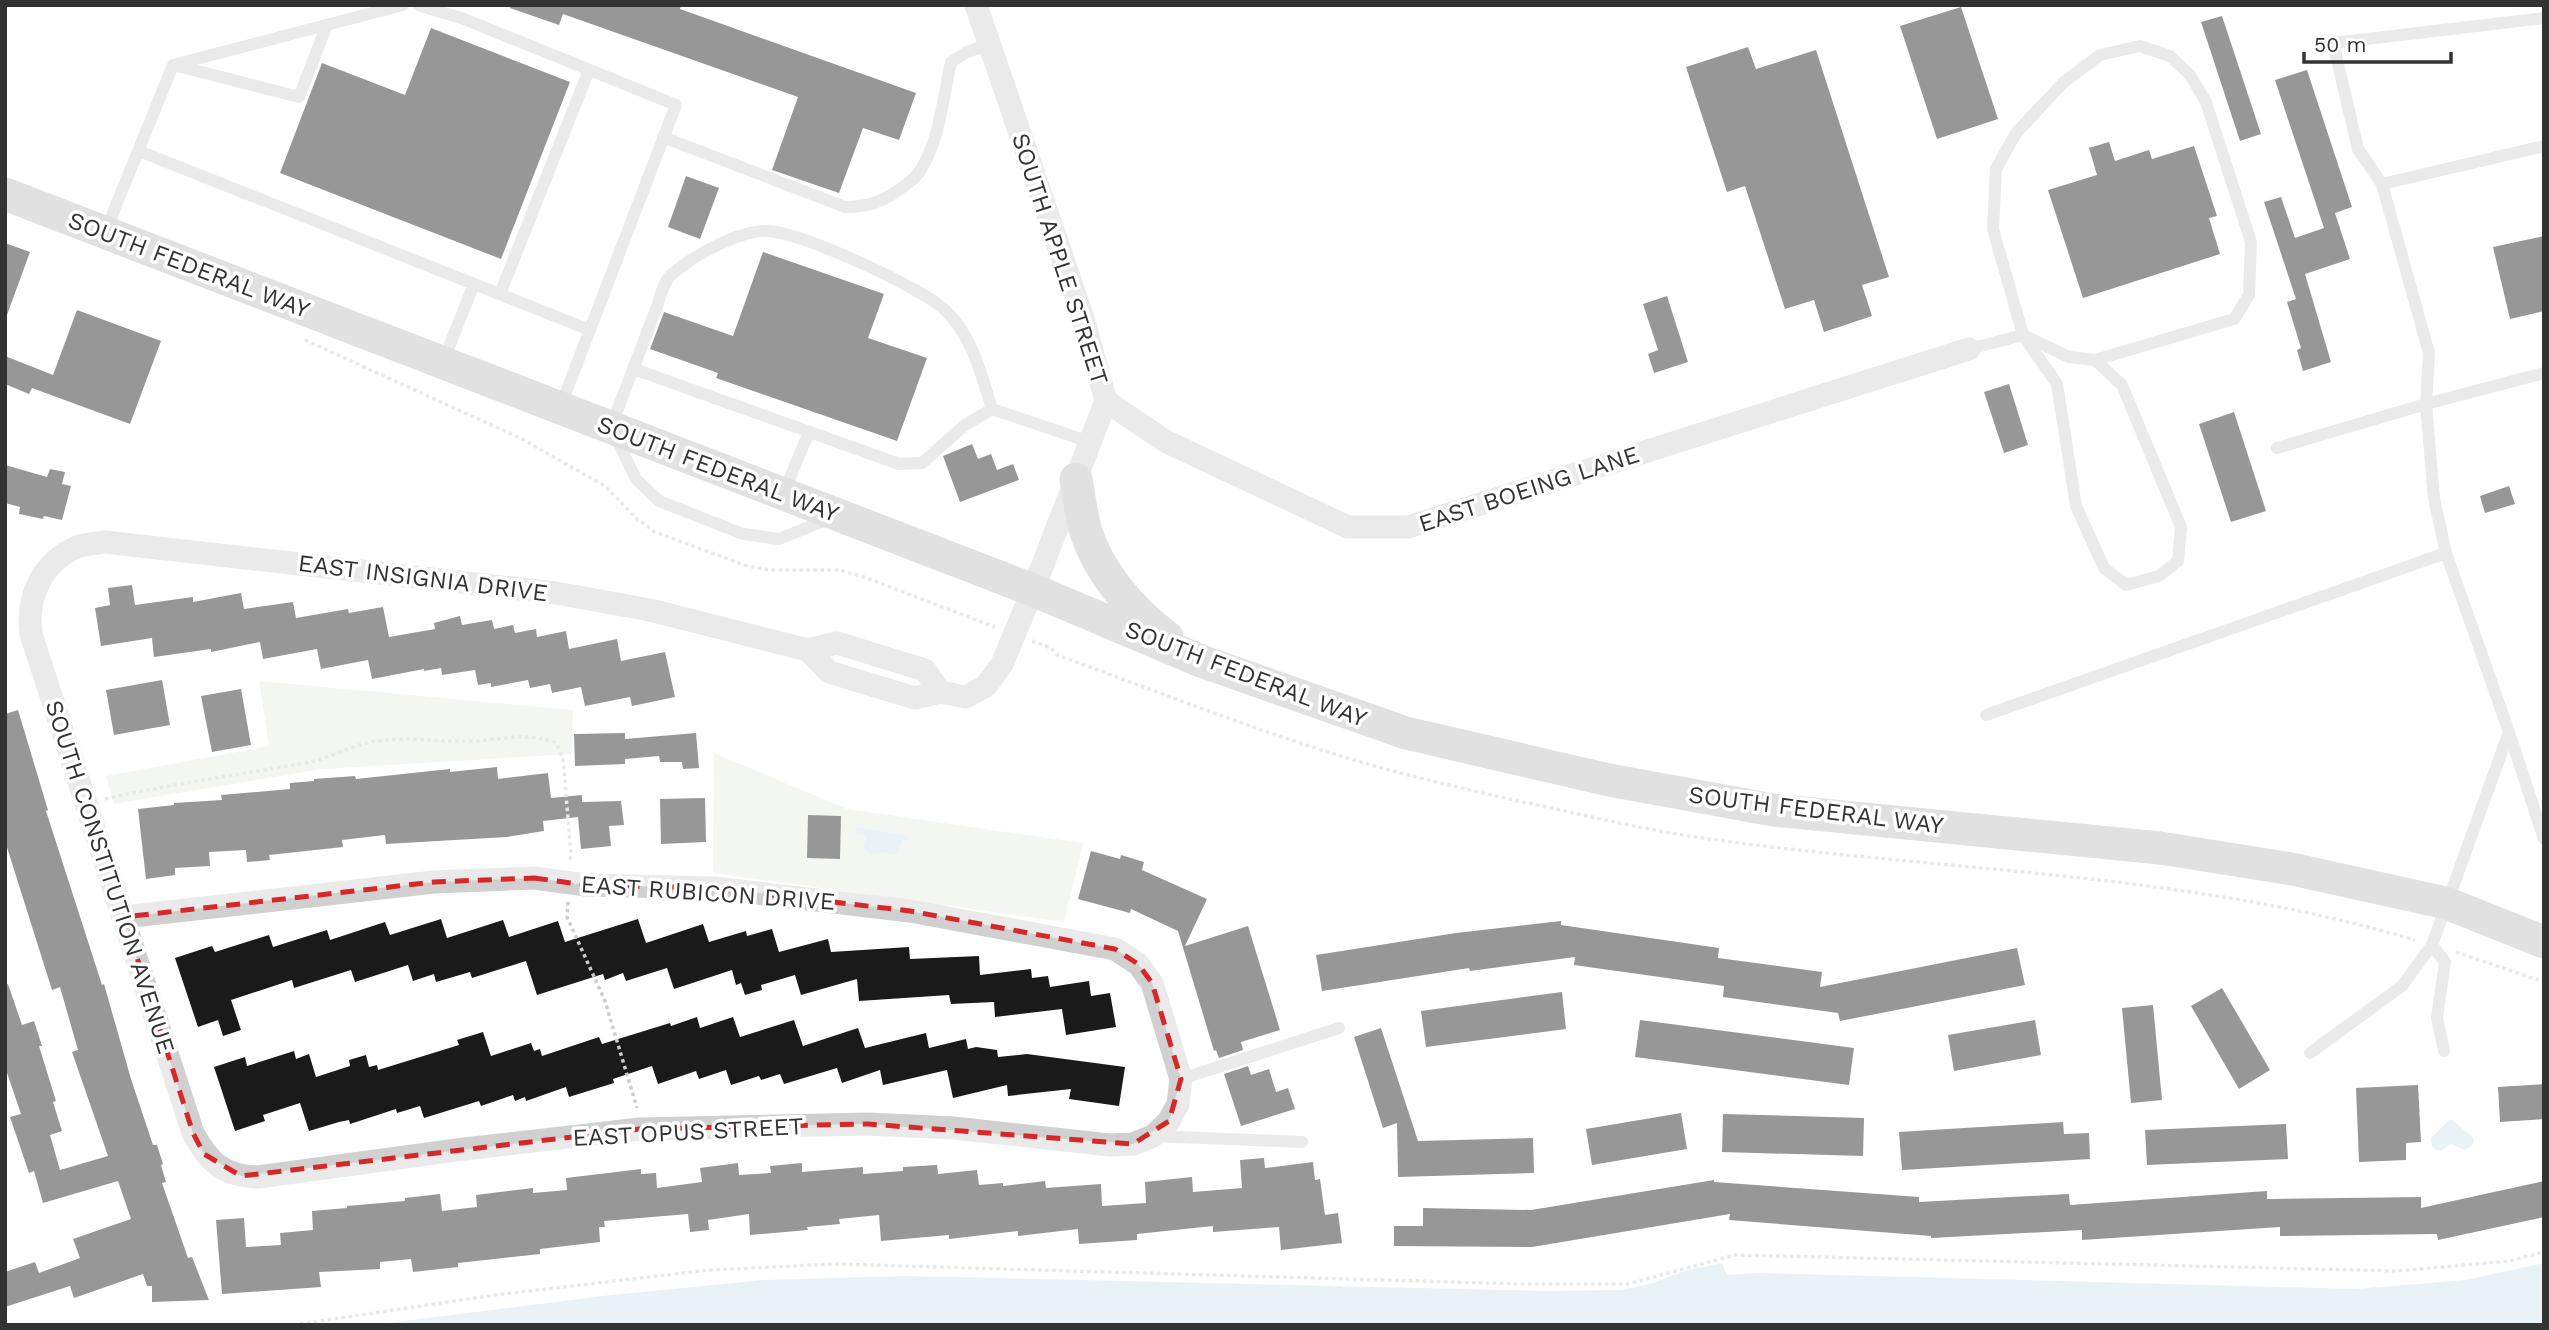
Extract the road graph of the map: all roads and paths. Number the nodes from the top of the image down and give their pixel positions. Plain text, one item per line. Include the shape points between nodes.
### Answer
1 (403, 5) edge
2 (418, 5) edge
3 (470, 5) edge
4 (976, 5) edge
5 (2544, 18) edge
6 (464, 19) junction
7 (327, 25) junction
8 (990, 44) junction
9 (173, 65) junction
10 (589, 70) junction
11 (663, 137) junction
12 (2544, 146) edge
13 (139, 151) junction
14 (2382, 184) junction
15 (5, 194) edge
16 (105, 233) junction
17 (474, 284) junction
18 (500, 294) junction
19 (590, 330) junction
20 (2023, 335) junction
21 (297, 336) dead end
22 (1969, 349) joint
23 (2095, 360) junction
24 (443, 363) junction
25 (634, 369) junction
26 (2544, 373) edge
27 (1106, 401) junction
28 (2426, 404) junction
29 (560, 408) junction
30 (992, 409) junction
31 (611, 428) junction
32 (809, 432) junction
33 (1090, 442) junction
34 (2277, 448) dead end
35 (1076, 478) junction
36 (783, 494) junction
37 (839, 515) junction
38 (2446, 553) junction
39 (43, 573) joint
40 (1033, 590) junction
41 (983, 622) dead end
42 (1200, 662) junction
43 (1986, 715) dead end
44 (2509, 732) junction
45 (103, 799) dead end
46 (2544, 839) edge
47 (568, 865) dead end
48 (568, 900) dead end
49 (2446, 903) junction
50 (124, 917) junction
51 (2544, 942) edge
52 (2432, 945) junction
53 (1339, 1028) dead end
54 (2444, 1051) dead end
55 (2310, 1053) dead end
56 (1181, 1079) junction
57 (638, 1114) dead end
58 (1153, 1136) junction
59 (1302, 1142) dead end
60 (225, 1171) joint
61 (2544, 1252) edge
62 (293, 1325) edge

1 - 7 lane
2 - 6 lane
3 - 6 lane
4 - 8 street, SOUTH APPLE STREET
5 - 14 lane via 2333,43 2358,149
6 - 10 lane
7 - 9 lane
7 - 9 lane via 299,97
8 - 11 lane via 951,62 937,129 919,173 884,199 863,207 845,207
8 - 27 street, SOUTH APPLE STREET via 1082,315
9 - 13 lane
10 - 11 lane via 676,105
10 - 18 lane
11 - 19 lane
12 - 14 lane
13 - 16 lane
13 - 17 lane
14 - 28 lane via 2429,353
15 - 16 main road, SOUTH FEDERAL WAY
16 - 24 main road, SOUTH FEDERAL WAY
17 - 18 lane
17 - 24 lane
18 - 19 lane
19 - 29 lane
20 - 22 lane
20 - 23 lane via 2069,356
20 - 23 lane via 2057,384 2076,506 2104,568 2126,585 2159,576 2178,561 2181,527 2122,386
20 - 23 lane via 1993,229 1996,169 2016,133 2064,82 2100,55 2140,46 2170,56 2190,75 2206,102 2251,242 2249,295 2234,319
21 - 41 path via 520,438 605,486 655,532 747,566 839,570 861,576
22 - 27 street, EAST BOEING LANE via 1408,527 1348,527 1165,441
24 - 29 main road, SOUTH FEDERAL WAY
25 - 30 lane via 669,277 744,233 768,230 815,243 903,284 944,309 967,338
25 - 31 lane
25 - 32 lane
26 - 28 lane
27 - 33 street, SOUTH APPLE STREET
28 - 34 lane
28 - 38 lane via 2434,498
29 - 31 main road, SOUTH FEDERAL WAY
30 - 32 lane via 965,425 922,463 899,464
30 - 33 lane
31 - 36 main road, SOUTH FEDERAL WAY
31 - 37 lane via 636,479 659,501 743,534 779,539
32 - 36 lane
33 - 35 street, SOUTH APPLE STREET
35 - 40 street, SOUTH APPLE STREET
35 - 42 main road via 1086,532 1114,584 1146,622
36 - 37 main road, SOUTH FEDERAL WAY
37 - 40 main road, SOUTH FEDERAL WAY
38 - 43 lane
38 - 44 lane
39 - 40 street, EAST INSIGNIA DRIVE via 79,546 105,541 556,593 650,610 808,650 837,643 925,670 940,692 966,697 986,686 1002,664
39 - 50 street, SOUTH CONSTITUTION AVENUE via 29,614 31,634
40 - 42 main road, SOUTH FEDERAL WAY
42 - 49 main road, SOUTH FEDERAL WAY via 1406,733 1609,780 1773,810 2160,848 2292,869
44 - 46 lane
44 - 49 lane
45 - 47 path via 320,760 376,741 536,737 556,743 563,758
48 - 57 path via 567,917 605,1001
49 - 51 main road, SOUTH FEDERAL WAY
49 - 52 lane
50 - 56 street, EAST RUBICON DRIVE via 434,882 534,878 586,885 714,888 910,911 1115,949 1138,964 1152,984
50 - 60 street, SOUTH CONSTITUTION AVENUE via 193,1133 204,1154
52 - 54 lane via 2445,962 2437,1018
52 - 55 lane via 2402,986
53 - 56 lane
56 - 58 street, EAST RUBICON DRIVE via 1178,1104
58 - 59 lane
58 - 60 street, EAST OPUS STREET via 1133,1144 1110,1145 868,1124 640,1129 258,1177
61 - 62 path via 2510,1261 2397,1271 1735,1255 1628,1284 834,1264 709,1270

